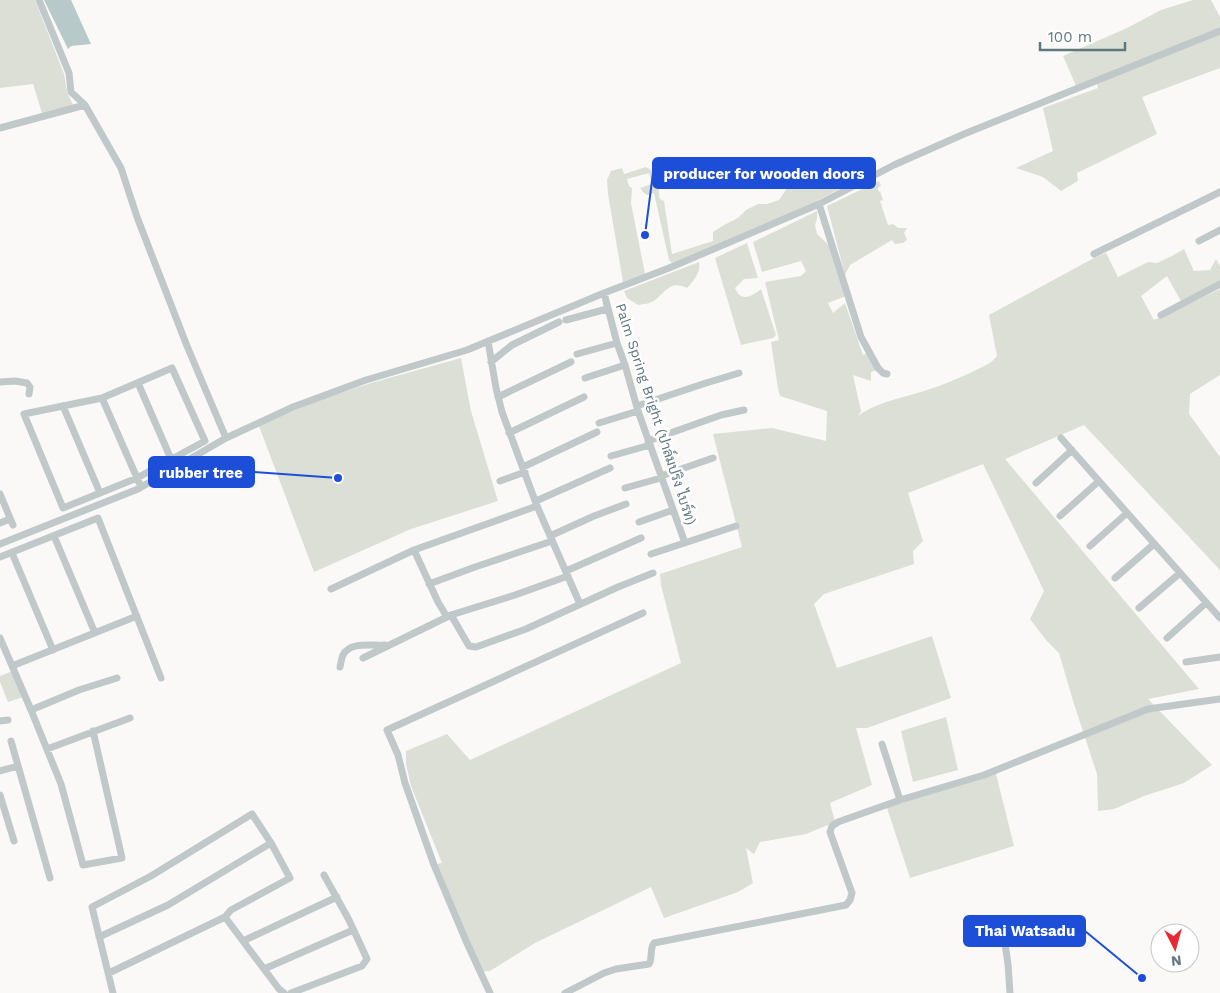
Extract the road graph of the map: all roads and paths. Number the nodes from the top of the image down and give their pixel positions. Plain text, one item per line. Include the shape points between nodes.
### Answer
1 (39, 0) edge
2 (1220, 31) edge
3 (85, 106) junction
4 (0, 128) edge
5 (1220, 192) edge
6 (819, 204) junction
7 (1220, 230) edge
8 (1198, 241) dead end
9 (1094, 254) dead end
10 (1220, 284) edge
11 (604, 293) junction
12 (608, 309) junction
13 (1161, 315) dead end
14 (488, 341) junction
15 (617, 343) junction
16 (577, 354) dead end
17 (491, 362) junction
18 (571, 362) dead end
19 (625, 365) junction
20 (739, 373) dead end
21 (887, 374) dead end
22 (585, 378) dead end
23 (0, 382) edge
24 (138, 383) junction
25 (29, 394) dead end
26 (498, 397) junction
27 (584, 397) dead end
28 (102, 398) junction
29 (63, 406) junction
30 (638, 408) junction
31 (744, 410) dead end
32 (599, 423) dead end
33 (597, 432) dead end
34 (510, 433) junction
35 (226, 438) junction
36 (1061, 438) dead end
37 (649, 443) junction
38 (1072, 450) junction
39 (611, 456) dead end
40 (713, 458) dead end
41 (171, 460) junction
42 (610, 468) dead end
43 (524, 470) junction
44 (661, 477) junction
45 (137, 478) junction
46 (500, 481) dead end
47 (1100, 482) junction
48 (1036, 483) dead end
49 (141, 487) junction
50 (625, 488) dead end
51 (100, 493) junction
52 (0, 494) edge
53 (536, 504) junction
54 (626, 504) dead end
55 (673, 510) junction
56 (1127, 513) junction
57 (1060, 516) dead end
58 (639, 522) dead end
59 (0, 523) edge
60 (736, 526) dead end
61 (54, 536) junction
62 (551, 538) junction
63 (641, 538) dead end
64 (685, 543) junction
65 (0, 544) edge
66 (1154, 544) junction
67 (1090, 546) dead end
68 (414, 550) junction
69 (12, 553) junction
70 (651, 554) dead end
71 (0, 557) edge
72 (567, 573) junction
73 (653, 573) dead end
74 (1180, 573) junction
75 (1115, 578) dead end
76 (429, 584) junction
77 (331, 589) dead end
78 (1206, 602) junction
79 (580, 604) junction
80 (1139, 608) dead end
81 (643, 613) dead end
82 (138, 616) junction
83 (449, 616) junction
84 (1220, 618) edge
85 (96, 633) junction
86 (0, 638) edge
87 (1167, 638) dead end
88 (390, 644) junction
89 (53, 650) junction
90 (1220, 657) edge
91 (362, 658) dead end
92 (1186, 662) dead end
93 (12, 666) junction
94 (340, 667) dead end
95 (116, 678) dead end
96 (162, 678) dead end
97 (1220, 699) edge
98 (31, 710) junction
99 (130, 718) dead end
100 (93, 731) junction
101 (11, 741) dead end
102 (882, 744) dead end
103 (47, 749) junction
104 (18, 766) junction
105 (0, 771) edge
106 (0, 795) edge
107 (900, 800) junction
108 (14, 841) dead end
109 (271, 843) junction
110 (324, 875) dead end
111 (50, 878) dead end
112 (337, 897) junction
113 (225, 917) junction
114 (353, 930) junction
115 (1004, 936) dead end
116 (99, 937) junction
117 (243, 941) junction
118 (264, 969) junction
119 (109, 973) junction
120 (113, 993) edge
121 (284, 993) edge
122 (291, 993) edge
123 (490, 993) edge
124 (565, 993) edge
125 (1010, 993) edge

1 - 3 street via 69,73 71,92
2 - 6 street via 964,134 894,165
3 - 4 street
3 - 35 street via 121,168 147,244
5 - 9 street
6 - 11 street
6 - 21 street via 861,336 880,371
7 - 8 street
10 - 13 street
11 - 12 street, Palm Spring Bright (ปาล์มปริง ไบร์ท)
11 - 14 street
12 - 15 street, Palm Spring Bright (ปาล์มปริง ไบร์ท)
12 - 17 street via 563,321 512,345
14 - 17 street
14 - 35 street via 293,407
15 - 16 street
15 - 19 street, Palm Spring Bright (ปาล์มปริง ไบร์ท)
17 - 26 street
18 - 26 street
19 - 22 street
19 - 30 street, Palm Spring Bright (ปาล์มปริง ไบร์ท)
20 - 30 street
23 - 25 street via 27,383
24 - 28 street
24 - 41 street
24 - 41 street via 172,368 205,441
26 - 34 street
27 - 34 street
28 - 29 street
28 - 45 street
29 - 51 street
29 - 51 street via 24,414 63,508
30 - 32 street
30 - 37 street, Palm Spring Bright (ปาล์มปริง ไบร์ท)
31 - 37 street via 721,415
33 - 43 street
34 - 43 street
35 - 49 street
36 - 38 street
37 - 39 street
37 - 44 street, Palm Spring Bright (ปาล์มปริง ไบร์ท)
38 - 47 street
38 - 48 street
40 - 44 street
41 - 45 street
42 - 53 street
43 - 46 street
43 - 53 street
44 - 50 street
44 - 55 street, Palm Spring Bright (ปาล์มปริง ไบร์ท)
45 - 49 street
45 - 51 street
47 - 56 street
47 - 57 street
49 - 65 street
52 - 59 street via 12,522
53 - 62 street
53 - 68 street
54 - 62 street
55 - 58 street
55 - 64 street, Palm Spring Bright (ปาล์มปริง ไบร์ท)
56 - 66 street
56 - 67 street
60 - 64 street
61 - 69 street
61 - 82 street via 98,518
61 - 85 street
62 - 72 street
62 - 76 street
63 - 72 street
64 - 70 street
66 - 74 street
66 - 75 street
68 - 76 street
68 - 77 street
69 - 71 street
69 - 89 street
72 - 79 street
72 - 83 street
73 - 79 street
74 - 78 street
74 - 80 street
76 - 83 street
78 - 84 street
78 - 87 street
79 - 83 street via 476,648 469,646
81 - 123 street via 388,730 434,865
82 - 85 street
82 - 96 street
83 - 88 street
85 - 89 street
86 - 93 street
88 - 91 street
88 - 94 street via 353,647 342,656
89 - 93 street
90 - 92 street
93 - 98 street
95 - 98 street
97 - 107 street via 1148,709 984,775
98 - 103 street
99 - 100 street
100 - 103 street
100 - 103 street via 122,858 83,865 61,784
101 - 104 street
102 - 107 street
104 - 105 street
104 - 111 street
106 - 108 street
107 - 124 street via 832,826 830,832 852,894 846,904 654,943 648,964 604,973
109 - 113 street via 290,878 231,910
109 - 116 street via 168,905
109 - 116 street via 252,814 151,876 92,907
110 - 112 street
112 - 114 street
112 - 117 street
113 - 117 street
113 - 119 street
114 - 118 street
114 - 122 street via 367,960 362,966
115 - 125 street
116 - 119 street
117 - 118 street
118 - 121 street
119 - 120 street

